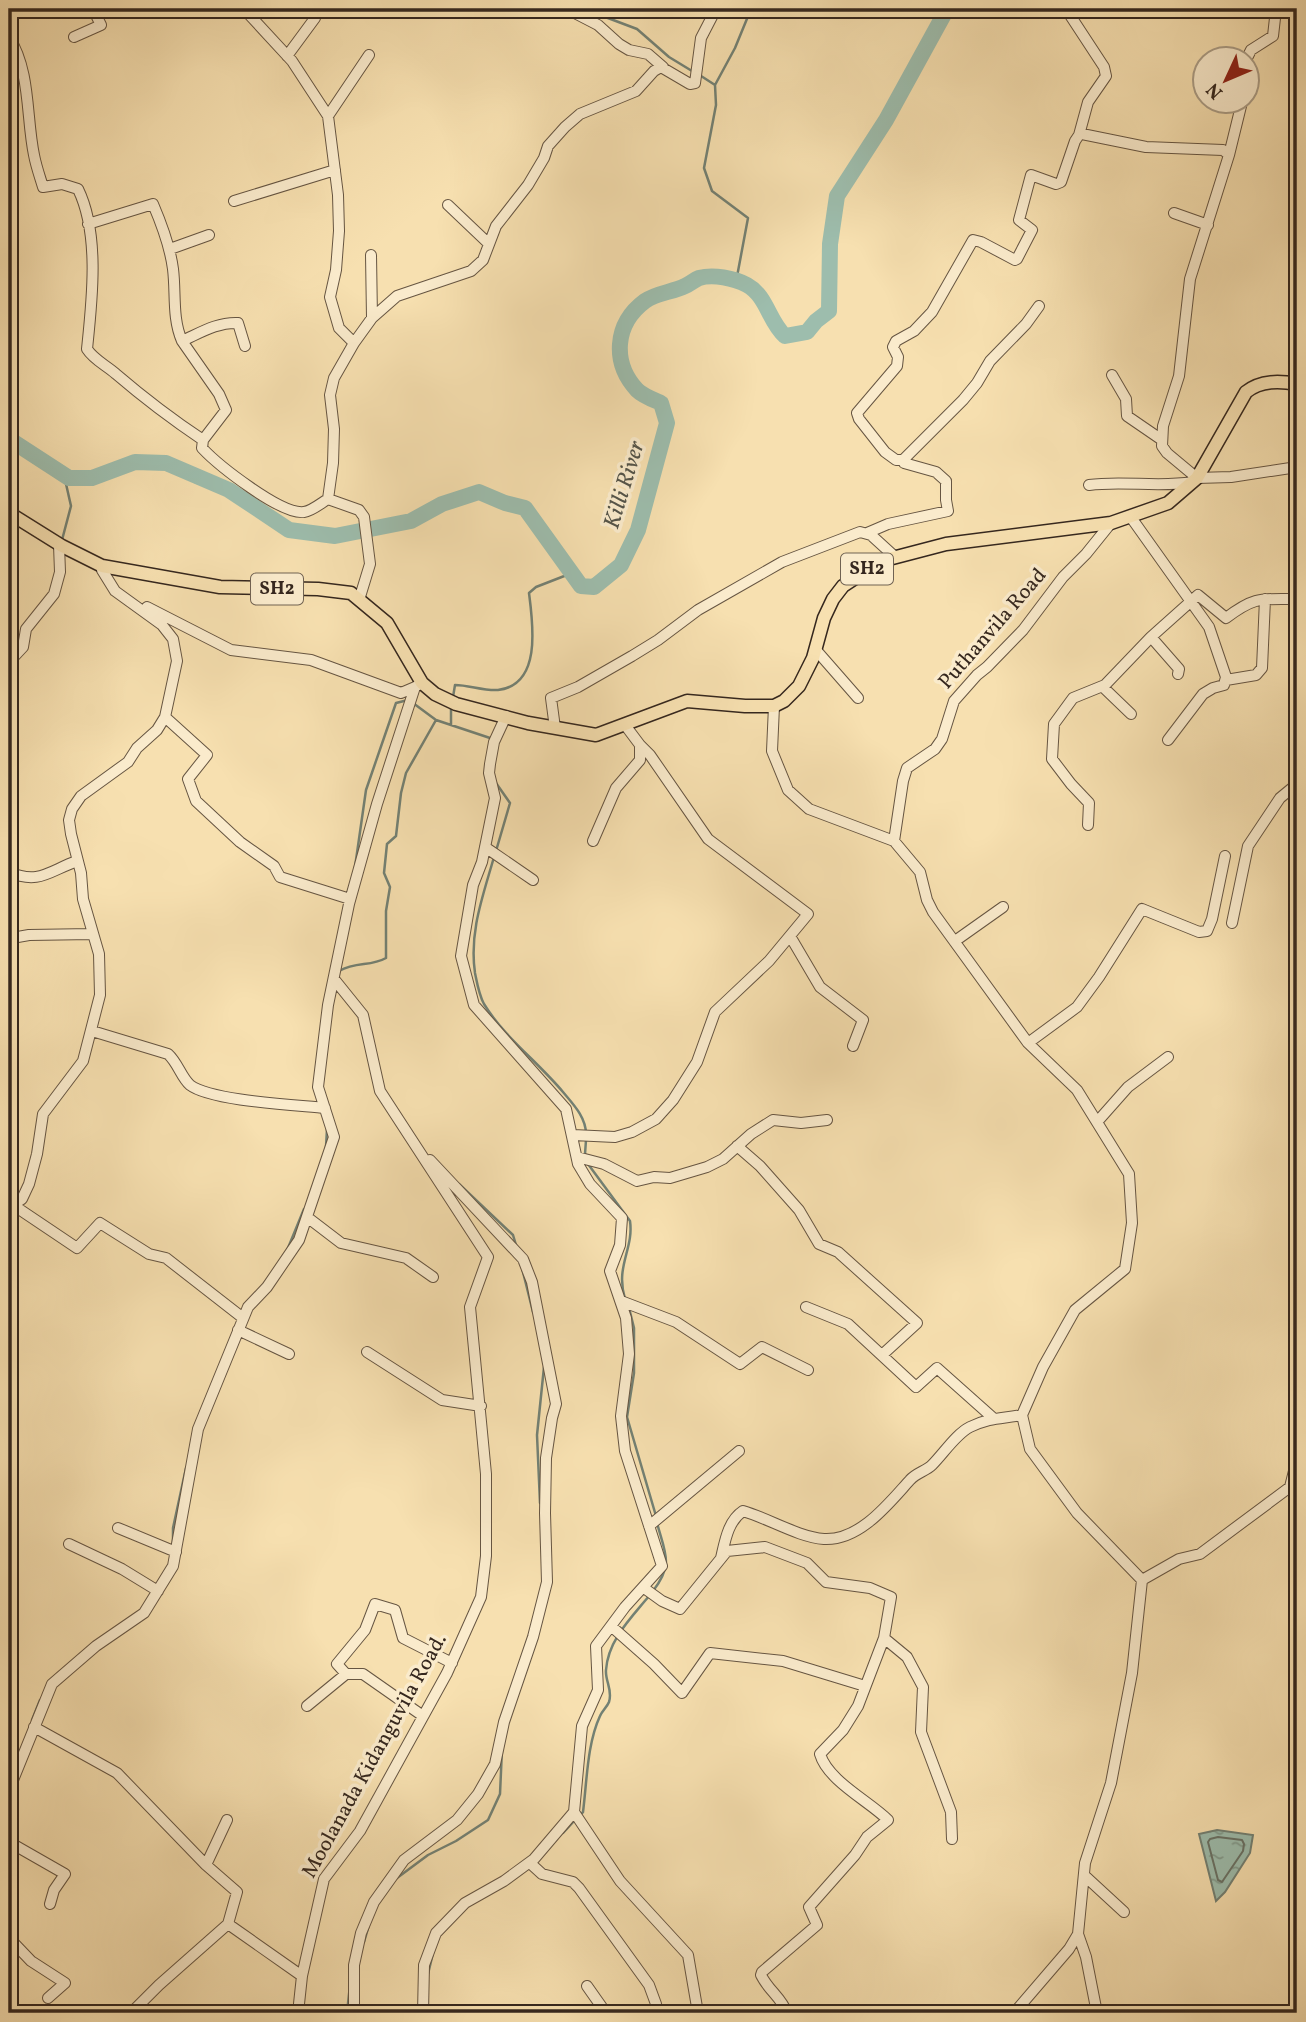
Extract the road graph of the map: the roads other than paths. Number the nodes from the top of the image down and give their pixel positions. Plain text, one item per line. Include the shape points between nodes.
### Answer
1 (93, 9) edge
2 (244, 9) edge
3 (567, 9) edge
4 (716, 9) edge
5 (1066, 9) edge
6 (1276, 9) edge
7 (315, 18) dead end
8 (9, 37) edge
9 (74, 37) dead end
10 (1257, 46) edge
11 (369, 55) dead end
12 (287, 56) junction
13 (663, 67) junction
14 (328, 116) junction
15 (1239, 116) edge
16 (1079, 135) junction
17 (1229, 155) junction
18 (335, 170) junction
19 (234, 201) dead end
20 (448, 205) dead end
21 (1174, 213) dead end
22 (88, 224) junction
23 (1208, 225) junction
24 (209, 235) dead end
25 (489, 244) junction
26 (170, 249) junction
27 (370, 255) dead end
28 (1039, 306) dead end
29 (372, 318) junction
30 (182, 341) junction
31 (354, 343) junction
32 (245, 346) dead end
33 (1112, 375) dead end
34 (1297, 384) edge
35 (203, 440) junction
36 (1161, 440) junction
37 (903, 460) junction
38 (1297, 467) edge
39 (1195, 480) junction
40 (1088, 485) dead end
41 (328, 499) junction
42 (9, 513) edge
43 (1130, 516) junction
44 (1111, 523) junction
45 (867, 533) junction
46 (62, 546) junction
47 (894, 556) junction
48 (102, 566) junction
49 (115, 591) junction
50 (1265, 599) junction
51 (1297, 599) edge
52 (359, 600) junction
53 (1190, 601) junction
54 (1150, 636) junction
55 (816, 649) junction
56 (9, 662) edge
57 (1178, 674) dead end
58 (1226, 680) junction
59 (1105, 685) junction
60 (416, 688) junction
61 (858, 698) dead end
62 (774, 706) junction
63 (1131, 714) dead end
64 (506, 716) junction
65 (165, 717) junction
66 (625, 724) junction
67 (555, 728) junction
68 (1168, 740) dead end
69 (639, 746) junction
70 (1297, 784) edge
71 (1088, 825) dead end
72 (593, 841) dead end
73 (894, 841) junction
74 (492, 852) junction
75 (1225, 856) dead end
76 (77, 861) junction
77 (9, 872) edge
78 (533, 880) dead end
79 (351, 899) junction
80 (1003, 906) dead end
81 (1232, 923) dead end
82 (9, 932) edge
83 (92, 934) junction
84 (790, 936) junction
85 (955, 941) junction
86 (334, 976) junction
87 (92, 1031) junction
88 (1028, 1043) junction
89 (853, 1046) dead end
90 (1168, 1058) dead end
91 (325, 1108) junction
92 (827, 1120) dead end
93 (1097, 1122) junction
94 (581, 1136) junction
95 (412, 1142) junction
96 (737, 1146) junction
97 (577, 1157) junction
98 (11, 1206) edge
99 (307, 1217) junction
100 (433, 1277) dead end
101 (621, 1301) junction
102 (806, 1307) dead end
103 (243, 1318) junction
104 (238, 1330) junction
105 (367, 1352) dead end
106 (289, 1354) dead end
107 (882, 1355) junction
108 (808, 1370) dead end
109 (481, 1406) junction
110 (1022, 1415) junction
111 (992, 1417) junction
112 (739, 1451) dead end
113 (1297, 1459) edge
114 (649, 1525) junction
115 (118, 1528) dead end
116 (69, 1544) dead end
117 (176, 1552) junction
118 (721, 1558) junction
119 (1142, 1580) junction
120 (158, 1591) junction
121 (649, 1591) junction
122 (611, 1626) junction
123 (884, 1638) junction
124 (452, 1663) junction
125 (346, 1674) junction
126 (865, 1686) junction
127 (307, 1706) dead end
128 (423, 1716) junction
129 (34, 1727) junction
130 (9, 1790) edge
131 (576, 1816) junction
132 (227, 1820) dead end
133 (952, 1839) dead end
134 (9, 1842) edge
135 (531, 1864) junction
136 (206, 1865) junction
137 (1086, 1877) junction
138 (50, 1905) dead end
139 (1124, 1912) dead end
140 (228, 1924) junction
141 (1078, 1934) junction
142 (9, 1938) edge
143 (302, 1976) junction
144 (587, 1986) dead end
145 (48, 1998) dead end
146 (131, 2013) edge
147 (298, 2013) edge
148 (357, 2013) edge
149 (423, 2013) edge
150 (606, 2013) edge
151 (656, 2013) edge
152 (698, 2013) edge
153 (787, 2013) edge
154 (1014, 2013) edge
155 (1097, 2013) edge

1 - 9 street via 101,25
2 - 12 street
3 - 13 street
4 - 13 street via 701,38 695,83
5 - 16 street via 1106,76 1088,102
6 - 10 street via 1273,36
7 - 12 street
8 - 22 street via 26,90 43,187 62,184 78,189
11 - 14 street
12 - 14 street
13 - 25 street via 636,91 580,114 565,127 496,226
14 - 18 street
15 - 17 street
16 - 17 street via 1146,147 1223,150
16 - 37 street via 1061,182 1031,175 1019,220 1031,230 1017,259 974,240 932,312 914,331 896,341 897,366 857,413 885,452
17 - 23 street
18 - 19 street
18 - 31 street via 339,231 330,297 339,328
20 - 25 street
21 - 23 street
22 - 26 street via 153,204
22 - 35 street via 92,308 87,349 139,395
23 - 36 street via 1190,279 1179,376
24 - 26 street
25 - 29 street via 483,260 471,271 397,296
26 - 30 street
27 - 29 street
28 - 37 street via 990,360 963,400
29 - 31 street
30 - 32 street via 212,327 238,323
30 - 35 street via 226,410
31 - 41 street via 334,377 330,395 334,429
33 - 36 street via 1126,399 1127,416
34 - 39 main road, SH2 via 1272,382 1252,387
35 - 41 street via 202,448 215,463 291,511 306,513
36 - 39 street via 1167,453
37 - 45 street via 936,472 946,481 948,511
38 - 39 street
39 - 40 street
39 - 43 main road, SH2 via 1168,503
41 - 52 street via 359,510 366,525 370,564
42 - 46 main road, SH2
43 - 44 main road, SH2
43 - 53 street
44 - 47 main road, SH2 via 946,544
44 - 73 street, Puthanvila Road via 1023,630 954,701 935,749 907,768
45 - 47 street
45 - 67 street via 782,562 698,610 632,656 551,698
46 - 48 main road, SH2
46 - 56 street via 54,594 26,629 23,647
47 - 55 main road, SH2 via 843,586 824,618
48 - 49 street
48 - 52 main road, SH2 via 220,587 351,593
49 - 60 street via 231,650 312,660 401,693
49 - 65 street via 173,639 177,661
50 - 51 street
50 - 53 street via 1246,603 1226,618 1198,595
50 - 58 street via 1262,668 1256,675
52 - 60 main road, SH2 via 387,623
53 - 54 street
53 - 58 street via 1209,627
54 - 57 street via 1177,666
54 - 59 street
55 - 61 street
55 - 62 main road, SH2 via 799,686
58 - 68 street via 1203,694
59 - 63 street
59 - 71 street via 1073,698 1054,724 1052,759 1089,803
60 - 64 main road, SH2
60 - 79 street
62 - 66 main road, SH2 via 687,701
62 - 73 street via 772,751 793,797 820,814
64 - 67 main road, SH2
64 - 74 street via 489,774 495,799
65 - 76 street via 128,762 92,786 72,809 69,820
65 - 79 street via 207,755 188,779 196,801 274,866 280,877
66 - 67 main road, SH2 via 596,735
66 - 69 street
69 - 72 street via 639,760 617,788
69 - 84 street via 708,839 806,911
70 - 81 street via 1280,798 1248,846
73 - 85 street via 920,872 927,900
74 - 78 street
74 - 94 street via 473,885 461,956 474,1005 566,1110
75 - 88 street via 1207,931 1199,932 1142,909 1077,1007
76 - 77 street via 40,877 26,879
76 - 83 street
79 - 86 street
80 - 85 street
82 - 83 street via 12,938
83 - 87 street via 101,981
84 - 89 street via 820,987 863,1020
84 - 94 street via 715,1012 696,1062 656,1119 615,1137
85 - 88 street
86 - 91 street via 318,1087
86 - 95 street, Moolanada Kidanguvila Road. via 363,1015 380,1091
87 - 91 street via 168,1054 190,1084 207,1092 261,1103
87 - 98 street via 83,1061 43,1114 29,1184 22,1199
88 - 93 street via 1077,1090
90 - 93 street via 1128,1087
91 - 99 street via 334,1138
92 - 96 street via 773,1120
93 - 110 street via 1129,1174 1132,1223 1125,1269 1075,1310
94 - 97 street
95 - 109 street, Moolanada Kidanguvila Road. via 488,1258 470,1307
95 - 148 street via 523,1259 532,1282 556,1404 546,1458 547,1582 495,1764 457,1820 404,1860 374,1902 354,1965
96 - 97 street via 707,1167 670,1178 637,1181 604,1164
96 - 107 street via 799,1210 819,1244 838,1252 917,1323
97 - 101 street via 590,1184 622,1218 620,1245 610,1271
98 - 103 street via 77,1248 100,1223 149,1254 166,1258
99 - 100 street via 341,1243 406,1258
99 - 103 street via 299,1240
101 - 108 street via 676,1322 740,1364 762,1347
101 - 114 street via 629,1354 621,1416 625,1451
102 - 107 street via 848,1324
103 - 104 street
104 - 106 street
104 - 117 street via 198,1429
105 - 109 street via 442,1400
107 - 111 street via 916,1387 937,1368
109 - 124 street, Moolanada Kidanguvila Road. via 486,1556 481,1597
110 - 111 street
110 - 119 street via 1030,1449 1077,1513
111 - 118 street via 968,1428 861,1528 823,1539 743,1511 730,1526
112 - 114 street
113 - 119 street via 1290,1487 1200,1554 1179,1559
114 - 121 street via 662,1566
115 - 117 street
116 - 120 street
117 - 120 street
118 - 121 street via 680,1609
118 - 123 street via 727,1551 765,1546 807,1563 826,1583 870,1588 891,1597
119 - 137 street via 1130,1687 1111,1783 1085,1863
120 - 129 street via 144,1613 52,1684
121 - 122 street
122 - 126 street via 682,1693 710,1653 783,1661
122 - 131 street via 596,1646 598,1690 582,1726
123 - 126 street
123 - 133 street via 907,1657 923,1687 921,1732 951,1812
124 - 125 street via 403,1638 395,1609 375,1604 365,1630 337,1664
124 - 128 street, Moolanada Kidanguvila Road.
125 - 127 street
125 - 128 street via 363,1674
126 - 153 street via 843,1730 820,1754 822,1763 888,1820 808,1907 817,1925 762,1972 765,1984
128 - 143 street, Moolanada Kidanguvila Road. via 360,1830 324,1879
129 - 130 street
129 - 136 street via 117,1773
131 - 135 street
131 - 152 street via 620,1881 688,1955
132 - 136 street
134 - 138 street via 65,1874
135 - 149 street via 465,1903 436,1933 424,1965
135 - 151 street via 542,1874 579,1888 649,1985
136 - 140 street via 237,1892
137 - 139 street
137 - 141 street
140 - 143 street
140 - 146 street
141 - 154 street
141 - 155 street
142 - 145 street via 31,1961 65,1983
143 - 147 street, Moolanada Kidanguvila Road.
144 - 150 street

